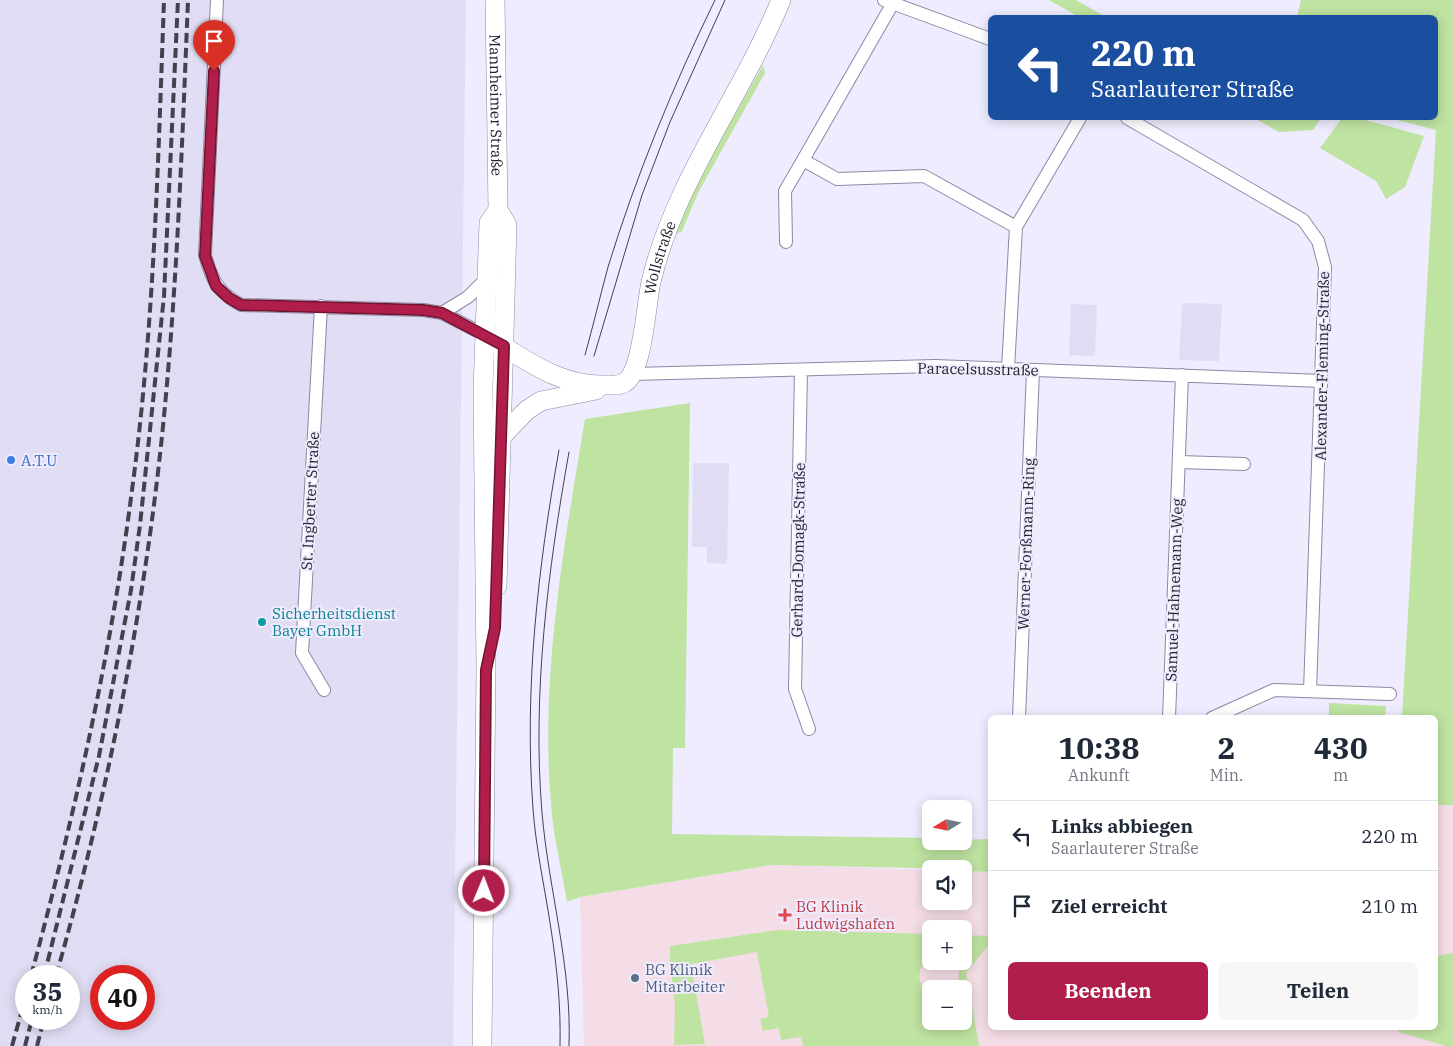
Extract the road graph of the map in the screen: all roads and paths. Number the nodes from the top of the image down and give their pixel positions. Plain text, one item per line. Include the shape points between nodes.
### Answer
1 (217, 0) edge
2 (495, 0) edge
3 (781, 0) edge
4 (888, 2) edge
5 (988, 38) edge
6 (1079, 120) edge
7 (1130, 120) edge
8 (803, 160) junction
9 (498, 210) junction
10 (1016, 227) junction
11 (786, 242) dead end
12 (487, 278) junction
13 (321, 306) junction
14 (442, 313) junction
15 (485, 335) junction
16 (504, 346) junction
17 (1008, 369) junction
18 (801, 370) junction
19 (1033, 370) junction
20 (1182, 375) junction
21 (626, 380) junction
22 (1322, 380) junction
23 (502, 436) junction
24 (1179, 462) junction
25 (1244, 464) dead end
26 (486, 670) junction
27 (324, 690) dead end
28 (1310, 691) junction
29 (1390, 694) dead end
30 (1019, 715) edge
31 (1169, 715) edge
32 (1219, 715) edge
33 (809, 729) dead end
34 (482, 1046) edge

1 - 13 street via 205,256 210,272 216,286 241,305
2 - 9 street, Mannheimer Straße
3 - 21 street, Wollstraße via 768,33 685,186 666,234
4 - 5 street
4 - 8 street
6 - 10 street
7 - 22 street, Alexander-Fleming-Straße via 1303,220 1318,241 1325,267
8 - 10 street via 837,179 924,176
8 - 11 street via 785,191
9 - 12 street, Mannheimer Straße via 489,223
9 - 16 street, Mannheimer Straße via 507,225
10 - 17 street
12 - 14 street via 468,297
12 - 15 street, Mannheimer Straße
13 - 14 street
13 - 27 street, St. Ingberter Straße via 302,653
14 - 15 street
15 - 16 street
15 - 26 street, Mannheimer Straße
16 - 21 street via 547,373 571,382 594,386
16 - 23 street, Mannheimer Straße
17 - 18 street, Paracelsusstraße via 935,366
17 - 19 street, Paracelsusstraße
18 - 21 street, Paracelsusstraße
18 - 33 street, Gerhard-Domagk-Straße via 795,689
19 - 20 street, Paracelsusstraße
19 - 30 street, Werner-Forßmann-Ring
20 - 22 street, Paracelsusstraße
20 - 24 street, Samuel-Hahnemann-Weg
21 - 23 street via 541,401 527,410
22 - 28 street, Alexander-Fleming-Straße
23 - 26 street, Mannheimer Straße via 495,628
24 - 25 street
24 - 31 street, Samuel-Hahnemann-Weg
26 - 34 street, Mannheimer Straße
28 - 29 street
28 - 32 street via 1274,690

